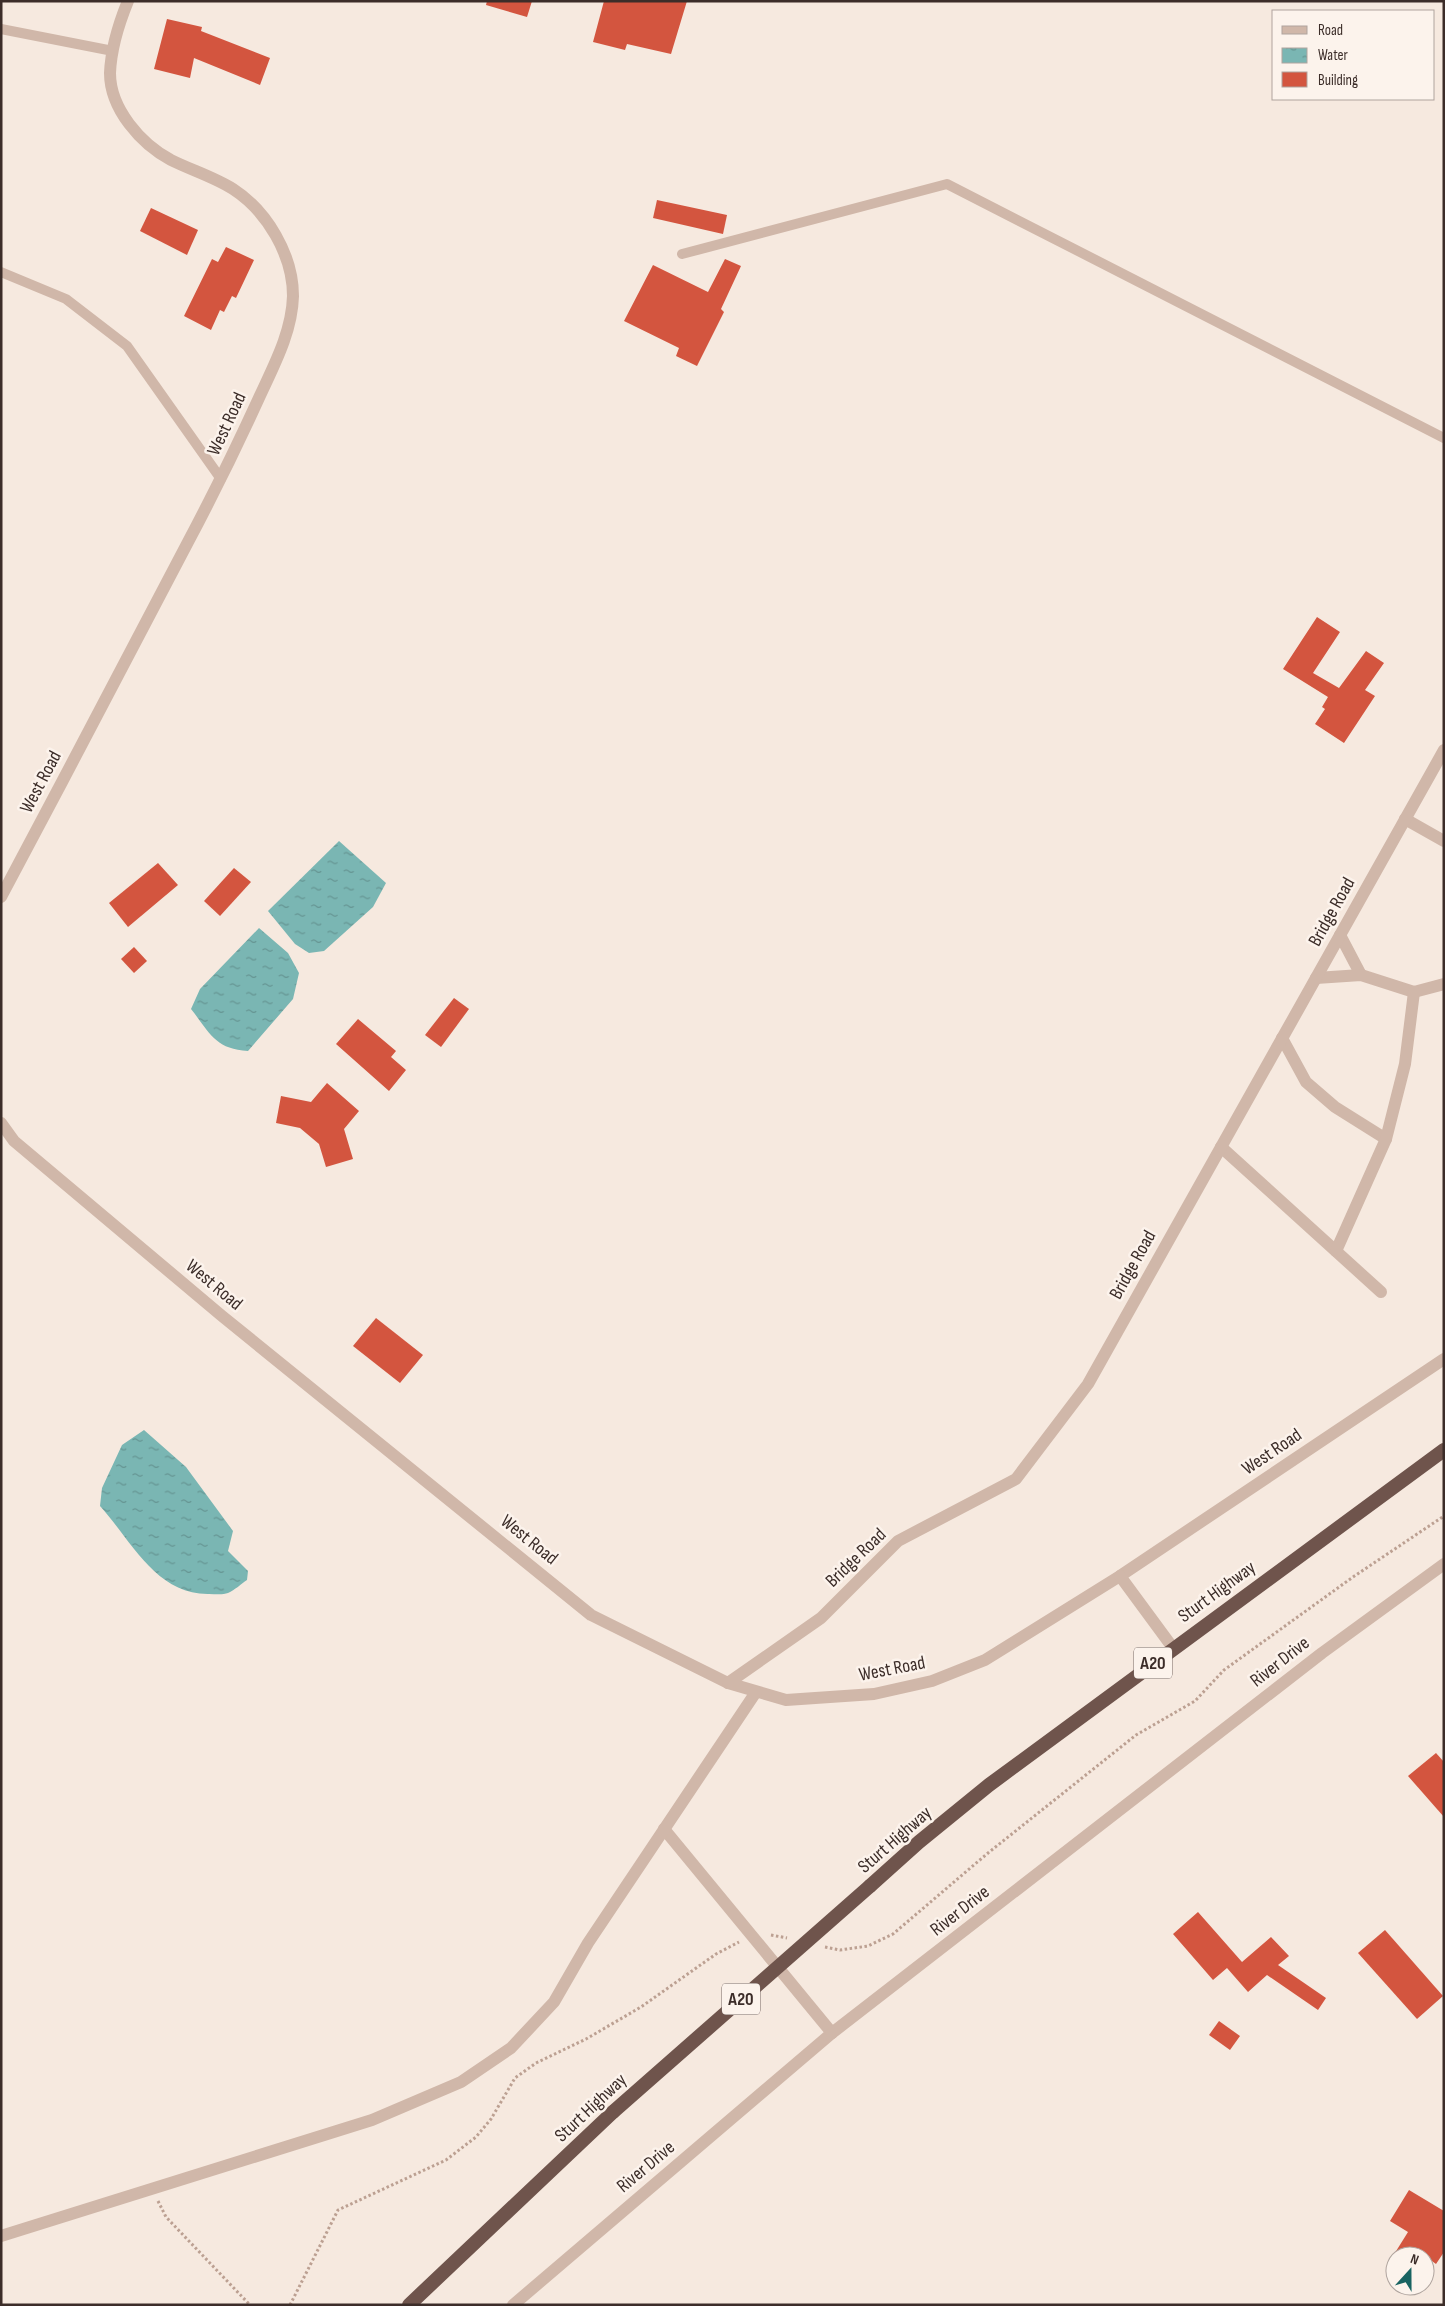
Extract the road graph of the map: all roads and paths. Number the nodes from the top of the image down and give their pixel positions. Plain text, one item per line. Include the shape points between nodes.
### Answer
1 (128, 1) edge
2 (1, 29) edge
3 (113, 51) junction
4 (682, 254) dead end
5 (1, 272) edge
6 (1444, 438) edge
7 (221, 479) junction
8 (1444, 750) edge
9 (1405, 819) junction
10 (1444, 841) edge
11 (1, 897) edge
12 (1340, 935) junction
13 (1361, 975) junction
14 (1316, 978) junction
15 (1444, 984) edge
16 (1414, 992) junction
17 (1282, 1038) junction
18 (1, 1123) edge
19 (1386, 1139) junction
20 (1221, 1146) junction
21 (1336, 1251) junction
22 (1380, 1292) dead end
23 (1444, 1359) edge
24 (1444, 1450) edge
25 (1444, 1516) edge
26 (1444, 1564) edge
27 (1120, 1576) junction
28 (1173, 1648) junction
29 (728, 1683) junction
30 (756, 1692) junction
31 (664, 1829) junction
32 (752, 1936) junction
33 (788, 1939) dead end
34 (823, 1946) dead end
35 (832, 2033) junction
36 (153, 2189) junction
37 (1, 2236) edge
38 (250, 2305) edge
39 (290, 2305) edge
40 (409, 2305) edge
41 (513, 2305) edge

1 - 3 street, West Road
2 - 3 lane
3 - 7 street, West Road via 110,75 127,122 146,143 169,159 234,189 259,211 287,259 293,294 290,321 281,350
4 - 6 lane via 947,184
5 - 7 lane via 66,299 127,346
7 - 11 street, West Road
8 - 9 street, Bridge Road
9 - 10 street
9 - 12 street, Bridge Road
12 - 13 street
12 - 14 street, Bridge Road
13 - 14 street
13 - 16 street
14 - 17 street, Bridge Road
15 - 16 street
16 - 19 street via 1405,1064
17 - 19 street via 1306,1082 1334,1107
17 - 20 street, Bridge Road
18 - 29 street, West Road via 14,1141 222,1316 591,1614
19 - 21 street
20 - 21 street
20 - 29 street, Bridge Road via 1088,1384 1016,1480 898,1541 821,1618
21 - 22 street
23 - 27 street, West Road
24 - 28 highway, Sturt Highway / A20
25 - 34 path via 1224,1670 1195,1701 1136,1735 988,1853 894,1934 868,1946 840,1950
26 - 35 street, River Drive via 1322,1653
27 - 28 street
27 - 30 street, West Road via 985,1660 932,1681 874,1694 786,1700
28 - 40 highway, Sturt Highway / A20, bridge via 919,1842 613,2112
29 - 30 street, West Road
30 - 31 street
31 - 32 street
31 - 36 street via 588,1943 554,2002 511,2048 461,2082 372,2120
32 - 33 path via 771,1935
32 - 35 street
32 - 39 path via 730,1946 612,2025 536,2063 514,2078 491,2119 476,2137 446,2160 338,2210
35 - 41 street, River Drive
36 - 37 street
36 - 38 path via 166,2217

